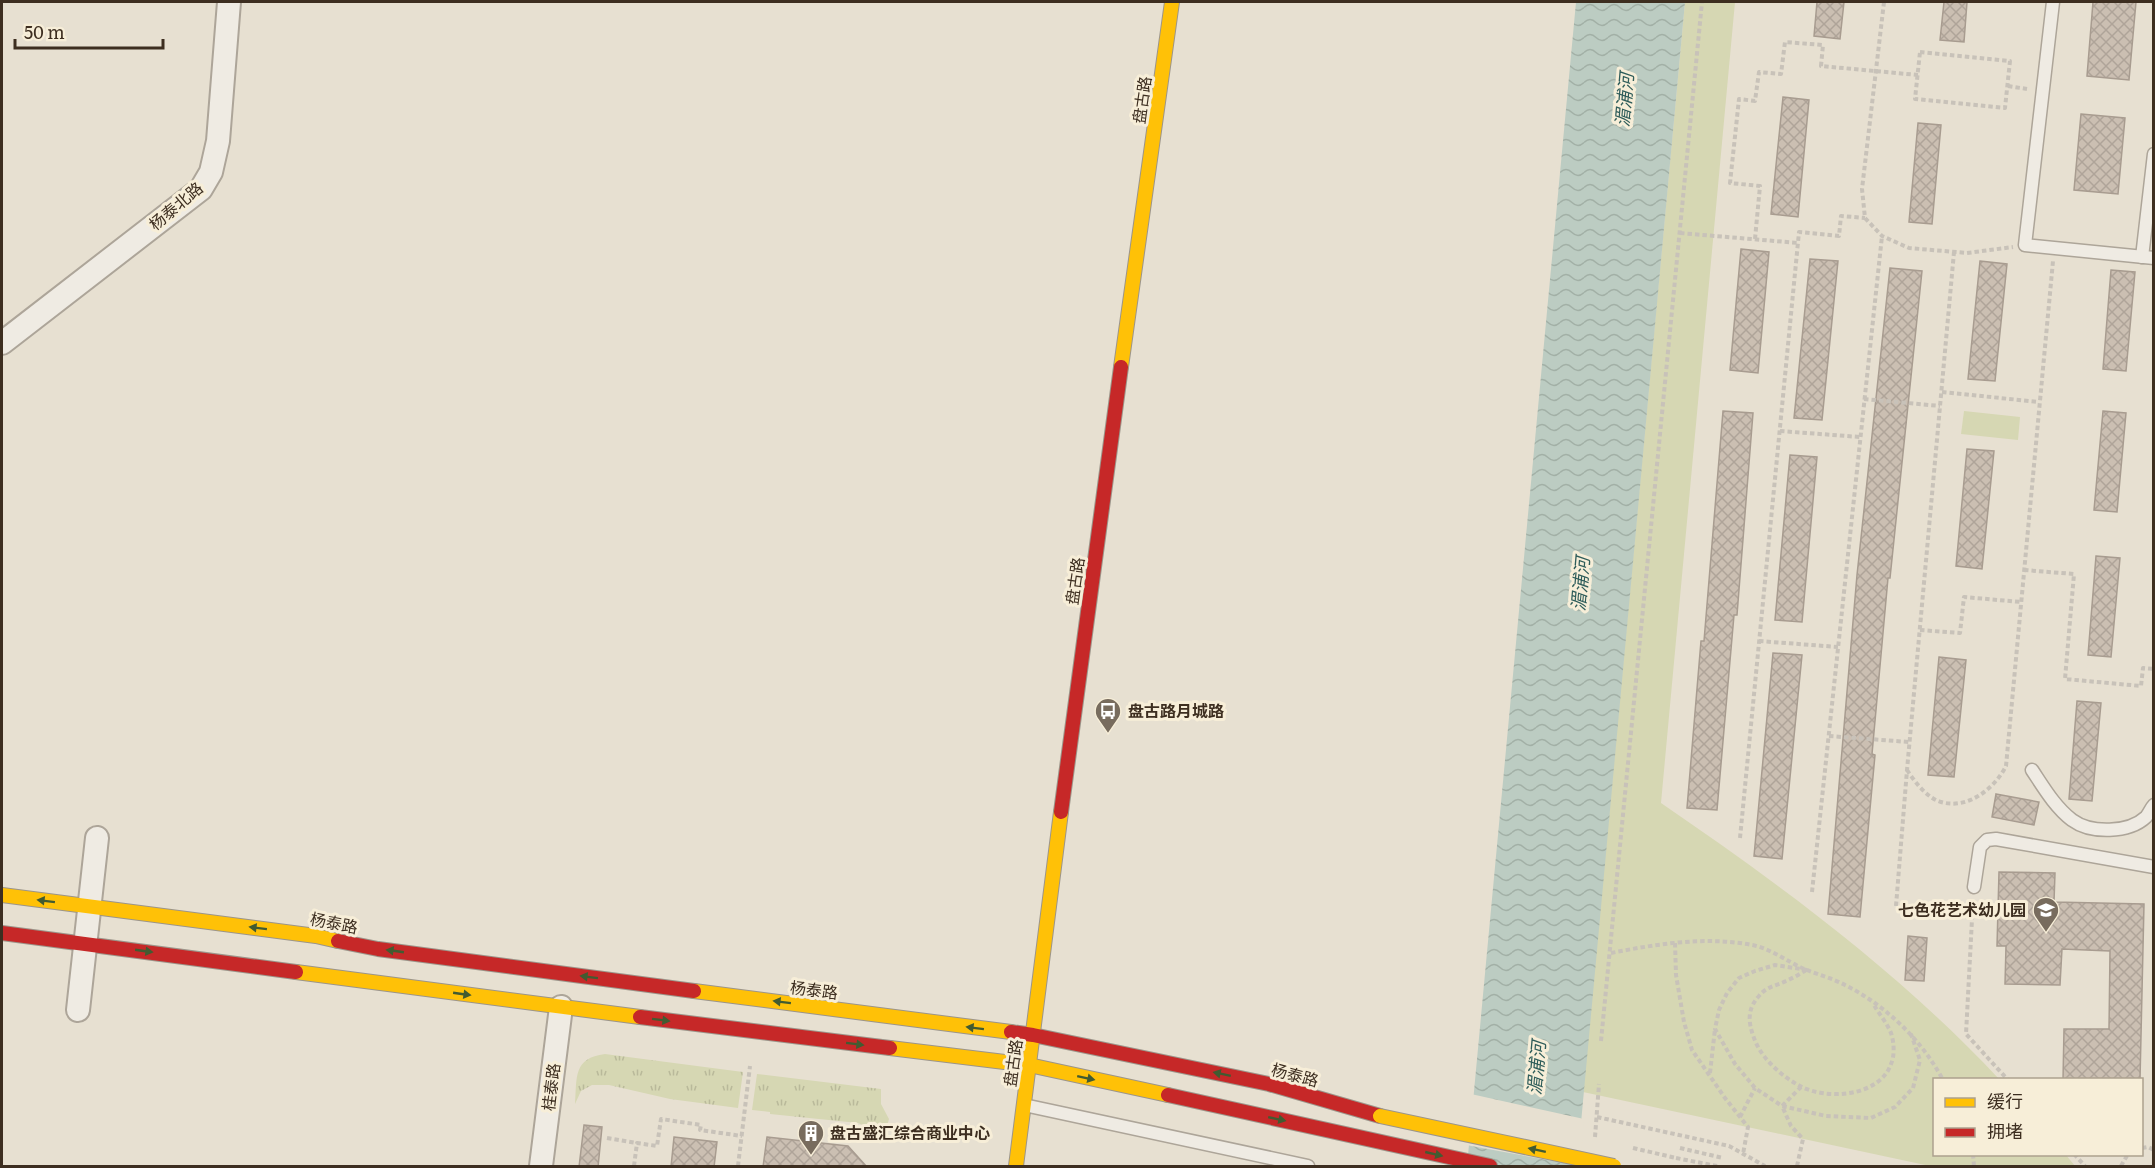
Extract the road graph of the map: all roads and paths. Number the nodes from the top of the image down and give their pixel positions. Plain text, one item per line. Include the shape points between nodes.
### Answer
1 (230, 2) edge
2 (1172, 2) edge
3 (1702, 2) edge
4 (1884, 2) edge
5 (2053, 2) edge
6 (1876, 71) junction
7 (1918, 75) junction
8 (2154, 154) edge
9 (1865, 218) junction
10 (1679, 232) junction
11 (1881, 236) junction
12 (1755, 238) junction
13 (1798, 243) junction
14 (2025, 245) junction
15 (2054, 248) junction
16 (1954, 252) junction
17 (2148, 258) edge
18 (2, 343) edge
19 (1942, 392) junction
20 (1864, 399) junction
21 (2039, 402) junction
22 (1940, 406) junction
23 (1780, 431) junction
24 (1860, 437) junction
25 (2024, 570) junction
26 (2021, 602) junction
27 (1920, 630) junction
28 (1760, 641) junction
29 (1838, 647) junction
30 (2154, 669) edge
31 (1829, 736) junction
32 (1910, 742) junction
33 (1907, 770) junction
34 (2032, 770) dead end
35 (2154, 805) edge
36 (97, 838) dead end
37 (1740, 838) dead end
38 (2154, 867) edge
39 (1974, 887) joint
40 (1812, 892) dead end
41 (2, 896) edge
42 (90, 906) junction
43 (1896, 906) dead end
44 (2, 933) edge
45 (86, 943) junction
46 (1675, 943) junction
47 (1611, 953) junction
48 (1807, 970) junction
49 (1871, 1000) junction
50 (561, 1007) junction
51 (78, 1010) dead end
52 (1715, 1029) junction
53 (1911, 1034) junction
54 (1033, 1035) junction
55 (1601, 1041) dead end
56 (1029, 1065) junction
57 (750, 1066) dead end
58 (1710, 1074) junction
59 (1942, 1078) edge
60 (2006, 1078) edge
61 (1599, 1084) dead end
62 (1801, 1087) junction
63 (1755, 1088) junction
64 (1024, 1105) junction
65 (1782, 1106) junction
66 (1597, 1117) junction
67 (1740, 1117) junction
68 (742, 1136) junction
69 (607, 1138) dead end
70 (637, 1143) junction
71 (1594, 1147) dead end
72 (1680, 1148) dead end
73 (1743, 1154) junction
74 (1676, 1158) dead end
75 (1723, 1158) dead end
76 (541, 1167) edge
77 (634, 1167) edge
78 (738, 1167) edge
79 (1016, 1167) edge
80 (1308, 1167) edge
81 (1490, 1167) edge
82 (1614, 1167) edge
83 (1717, 1167) edge
84 (1765, 1167) edge
85 (1797, 1167) edge

1 - 18 street, 杨泰北路 via 218,141 211,172 201,189
2 - 54 main road, 盘古路 via 1072,722
3 - 10 path
4 - 6 path
5 - 14 lane
6 - 7 path
6 - 9 path via 1862,189
6 - 12 path via 1821,66 1823,45 1785,42 1781,74 1759,72 1755,101 1739,99 1730,183 1760,186
7 - 7 path via 1916,99 2005,108 2010,61 1920,52
8 - 17 lane
9 - 11 path
9 - 13 path via 1841,216 1839,236 1799,232
10 - 12 path
10 - 47 path
11 - 16 path via 1909,248
11 - 20 path
12 - 13 path
13 - 23 path
14 - 15 lane
14 - 16 path
15 - 17 lane
15 - 21 path
16 - 19 path
19 - 21 path
19 - 22 path
20 - 22 path
20 - 24 path
21 - 25 path
22 - 27 path
23 - 24 path
23 - 28 path
24 - 29 path
25 - 26 path
25 - 30 path via 2074,574 2065,679 2141,686 2143,668
26 - 27 path via 1964,597 1960,633
26 - 33 path via 2006,766 1998,781 1981,795 1941,802 1918,785
27 - 32 path
28 - 29 path
28 - 37 path
29 - 31 path
31 - 32 path
31 - 40 path
32 - 33 path
33 - 43 path
34 - 35 lane via 2052,800 2074,821 2101,830 2126,828 2146,816
36 - 42 street
38 - 39 lane via 1996,839 1987,840 1980,847
39 - 60 path via 1966,1034
42 -> 41 main road, 杨泰路
42 - 45 street
54 -> 42 main road, 杨泰路 via 378,949 316,936
44 - 45 main road
45 -> 50 main road
45 - 51 street
46 - 47 path
46 - 48 path via 1754,945
46 - 58 path via 1684,1022 1692,1050
47 - 55 path
48 - 49 path via 1844,984
48 - 52 path via 1775,965 1739,978 1719,1010
48 - 62 path via 1768,987 1755,1000 1749,1016 1756,1046 1781,1073
49 - 53 path
49 - 62 path via 1891,1033 1894,1056 1888,1074 1873,1086 1851,1093
50 -> 56 main road
50 - 76 street, 桂泰路
52 - 58 path
52 - 63 path via 1735,1064
53 - 59 path
53 - 65 path via 1920,1060 1913,1088 1895,1107 1871,1118 1826,1116
54 - 56 main road, 盘古路
82 -> 54 main road, 杨泰路, bridge via 1380,1116 1269,1084
56 - 64 main road, 盘古路
56 -> 81 main road
57 - 68 path
58 - 67 path
61 - 66 path
62 - 65 path
63 - 65 path
63 - 67 path
64 - 79 main road, 盘古路
64 - 80 lane
65 - 85 path via 1791,1126 1803,1139
66 - 71 path
66 - 73 path via 1729,1146
67 - 73 path via 1748,1127
68 - 70 path via 661,1119 657,1146
68 - 78 path
69 - 70 path
70 - 77 path
72 - 75 path
73 - 84 path
74 - 83 path

